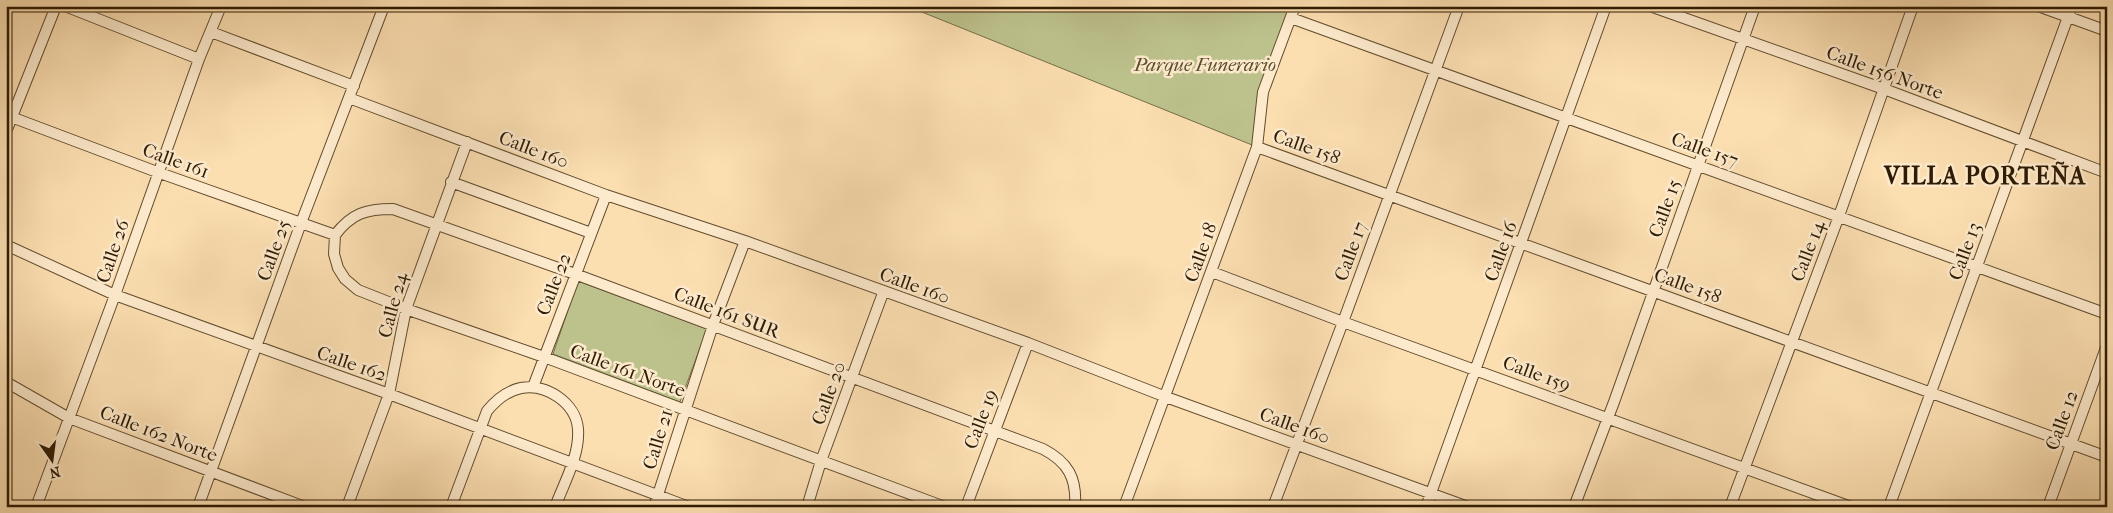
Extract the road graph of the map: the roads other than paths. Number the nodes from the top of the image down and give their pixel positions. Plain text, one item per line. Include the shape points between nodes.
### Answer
1 (56, 6) edge
2 (65, 6) edge
3 (221, 6) edge
4 (384, 6) edge
5 (1295, 6) edge
6 (1459, 6) edge
7 (1606, 6) edge
8 (1650, 6) edge
9 (1755, 6) edge
10 (1913, 6) edge
11 (2038, 6) edge
12 (2072, 6) edge
13 (2068, 17) junction
14 (1291, 18) junction
15 (2107, 31) edge
16 (211, 32) junction
17 (1743, 40) junction
18 (199, 59) junction
19 (1435, 70) junction
20 (354, 86) junction
21 (1884, 89) junction
22 (349, 98) junction
23 (9, 116) edge
24 (1567, 118) junction
25 (6, 132) edge
26 (2023, 141) junction
27 (467, 142) junction
28 (1257, 147) junction
29 (1699, 165) junction
30 (158, 172) junction
31 (2107, 173) edge
32 (451, 182) junction
33 (606, 194) junction
34 (1390, 194) junction
35 (1840, 216) junction
36 (301, 222) junction
37 (436, 223) junction
38 (591, 232) junction
39 (335, 235) junction
40 (745, 241) junction
41 (6, 244) edge
42 (1521, 244) junction
43 (1977, 267) junction
44 (1212, 272) junction
45 (575, 274) junction
46 (1653, 290) junction
47 (883, 293) junction
48 (115, 295) junction
49 (406, 309) junction
50 (2107, 314) edge
51 (1343, 322) junction
52 (713, 325) junction
53 (1791, 342) junction
54 (1028, 344) junction
55 (2107, 345) edge
56 (257, 348) junction
57 (544, 357) junction
58 (1476, 369) junction
59 (852, 378) junction
60 (6, 382) edge
61 (533, 387) junction
62 (1932, 393) junction
63 (389, 394) junction
64 (1166, 397) junction
65 (684, 409) junction
66 (69, 418) junction
67 (1608, 418) junction
68 (480, 428) junction
69 (994, 430) junction
70 (1296, 444) junction
71 (2072, 444) junction
72 (2107, 457) edge
73 (821, 461) junction
74 (572, 462) junction
75 (1744, 468) junction
76 (210, 471) junction
77 (1431, 493) junction
78 (658, 496) junction
79 (36, 507) edge
80 (198, 507) edge
81 (305, 507) edge
82 (347, 507) edge
83 (451, 507) edge
84 (555, 507) edge
85 (654, 507) edge
86 (689, 507) edge
87 (807, 507) edge
88 (945, 507) edge
89 (966, 507) edge
90 (1075, 507) edge
91 (1124, 507) edge
92 (1273, 507) edge
93 (1426, 507) edge
94 (1468, 507) edge
95 (1574, 507) edge
96 (1730, 507) edge
97 (1850, 507) edge
98 (1889, 507) edge
99 (2048, 507) edge

1 - 23 street
2 - 18 street
3 - 16 street, Calle 26
4 - 20 street, Calle 25
5 - 14 street, Calle 18
6 - 19 street, Calle 17
7 - 24 street, Calle 16
8 - 17 street, Calle 156 Norte
9 - 17 street, Calle 15
10 - 21 street, Calle 14
11 - 13 street
12 - 13 street, Calle 13
13 - 15 street
13 - 26 street, Calle 13
14 - 19 street, Calle 157
14 - 28 street, Calle 18 via 1263,92
16 - 18 street, Calle 26
16 - 20 street
17 - 21 street, Calle 156 Norte
17 - 29 street, Calle 15
18 - 30 street, Calle 26
19 - 24 street, Calle 157
19 - 34 street, Calle 17
20 - 22 street, Calle 25
21 - 26 street, Calle 156 Norte
21 - 35 street, Calle 14
22 - 27 street, Calle 160
22 - 36 street, Calle 25
23 - 25 street
23 - 30 street, Calle 161
24 - 29 street, Calle 157
24 - 42 street, Calle 16
26 - 31 street, Calle 156 Norte
26 - 43 street, Calle 13
27 - 32 street, Calle 24
27 - 33 street, Calle 160
28 - 34 street, Calle 158
28 - 44 street, Calle 18
29 - 35 street, Calle 157
29 - 46 street, Calle 15
30 - 36 street, Calle 161
30 - 48 street, Calle 26
32 - 37 street, Calle 24
32 - 38 street
33 - 38 street, Calle 22
33 - 40 street, Calle 160
34 - 42 street, Calle 158
34 - 51 street, Calle 17
35 - 43 street, Calle 157
35 - 53 street, Calle 14
36 - 39 street, Calle 161
36 - 56 street, Calle 25
37 - 39 street, Calle 161 SUR via 394,209 376,209 357,214
37 - 45 street, Calle 161 SUR
37 - 49 street, Calle 24
38 - 45 street, Calle 22
39 - 49 street, Calle 161 Norte via 334,254 345,279 358,290
40 - 47 street, Calle 160
40 - 52 street, Calle 21
41 - 48 street, Calle 162
42 - 46 street, Calle 158
42 - 58 street, Calle 16
43 - 50 street, Calle 157
43 - 62 street, Calle 13
44 - 51 street, Calle 159
44 - 64 street, Calle 18
45 - 52 street, Calle 161 SUR
45 - 57 street, Calle 22
46 - 53 street, Calle 158
46 - 67 street, Calle 15
47 - 54 street, Calle 160
47 - 59 street, Calle 20
48 - 56 street, Calle 162
48 - 66 street, Calle 26
49 - 57 street, Calle 161 Norte
49 - 63 street, Calle 24
51 - 58 street, Calle 159
51 - 70 street, Calle 17
52 - 59 street, Calle 161 SUR
52 - 65 street, Calle 21
53 - 62 street, Calle 158
53 - 75 street, Calle 14
54 - 64 street, Calle 160
54 - 69 street, Calle 19
55 - 71 street, Calle 12
56 - 63 street, Calle 162
56 - 76 street, Calle 25
57 - 61 street, Calle 22
57 - 65 street, Calle 161 Norte
58 - 67 street, Calle 159
58 - 77 street, Calle 16
59 - 69 street, Calle 161 SUR
59 - 73 street, Calle 20
60 - 66 street, Calle 162 Norte
61 - 68 street via 508,392 496,400
61 - 74 street via 554,395 572,411 578,427
62 - 71 street, Calle 158
62 - 98 street, Calle 13
63 - 68 street, Calle 162
63 - 82 street, Calle 24
64 - 70 street, Calle 160
64 - 91 street, Calle 18
65 - 73 street, Calle 161 Norte
65 - 78 street, Calle 21
66 - 76 street, Calle 162 Norte
66 - 79 street, Calle 26
67 - 75 street, Calle 159
67 - 95 street, Calle 15
68 - 74 street, Calle 162
68 - 83 street
69 - 89 street, Calle 19
69 - 90 street, Calle 161 SUR via 1058,457 1067,466
70 - 77 street, Calle 160
70 - 92 street, Calle 17
71 - 72 street, Calle 158
71 - 99 street, Calle 12
73 - 87 street, Calle 20
73 - 88 street, Calle 161 Norte
74 - 78 street, Calle 162
74 - 84 street
75 - 96 street, Calle 14
75 - 97 street, Calle 159
76 - 80 street, Calle 25
76 - 81 street, Calle 162 Norte
77 - 93 street, Calle 16
77 - 94 street, Calle 160
78 - 85 street, Calle 21
78 - 86 street, Calle 162

